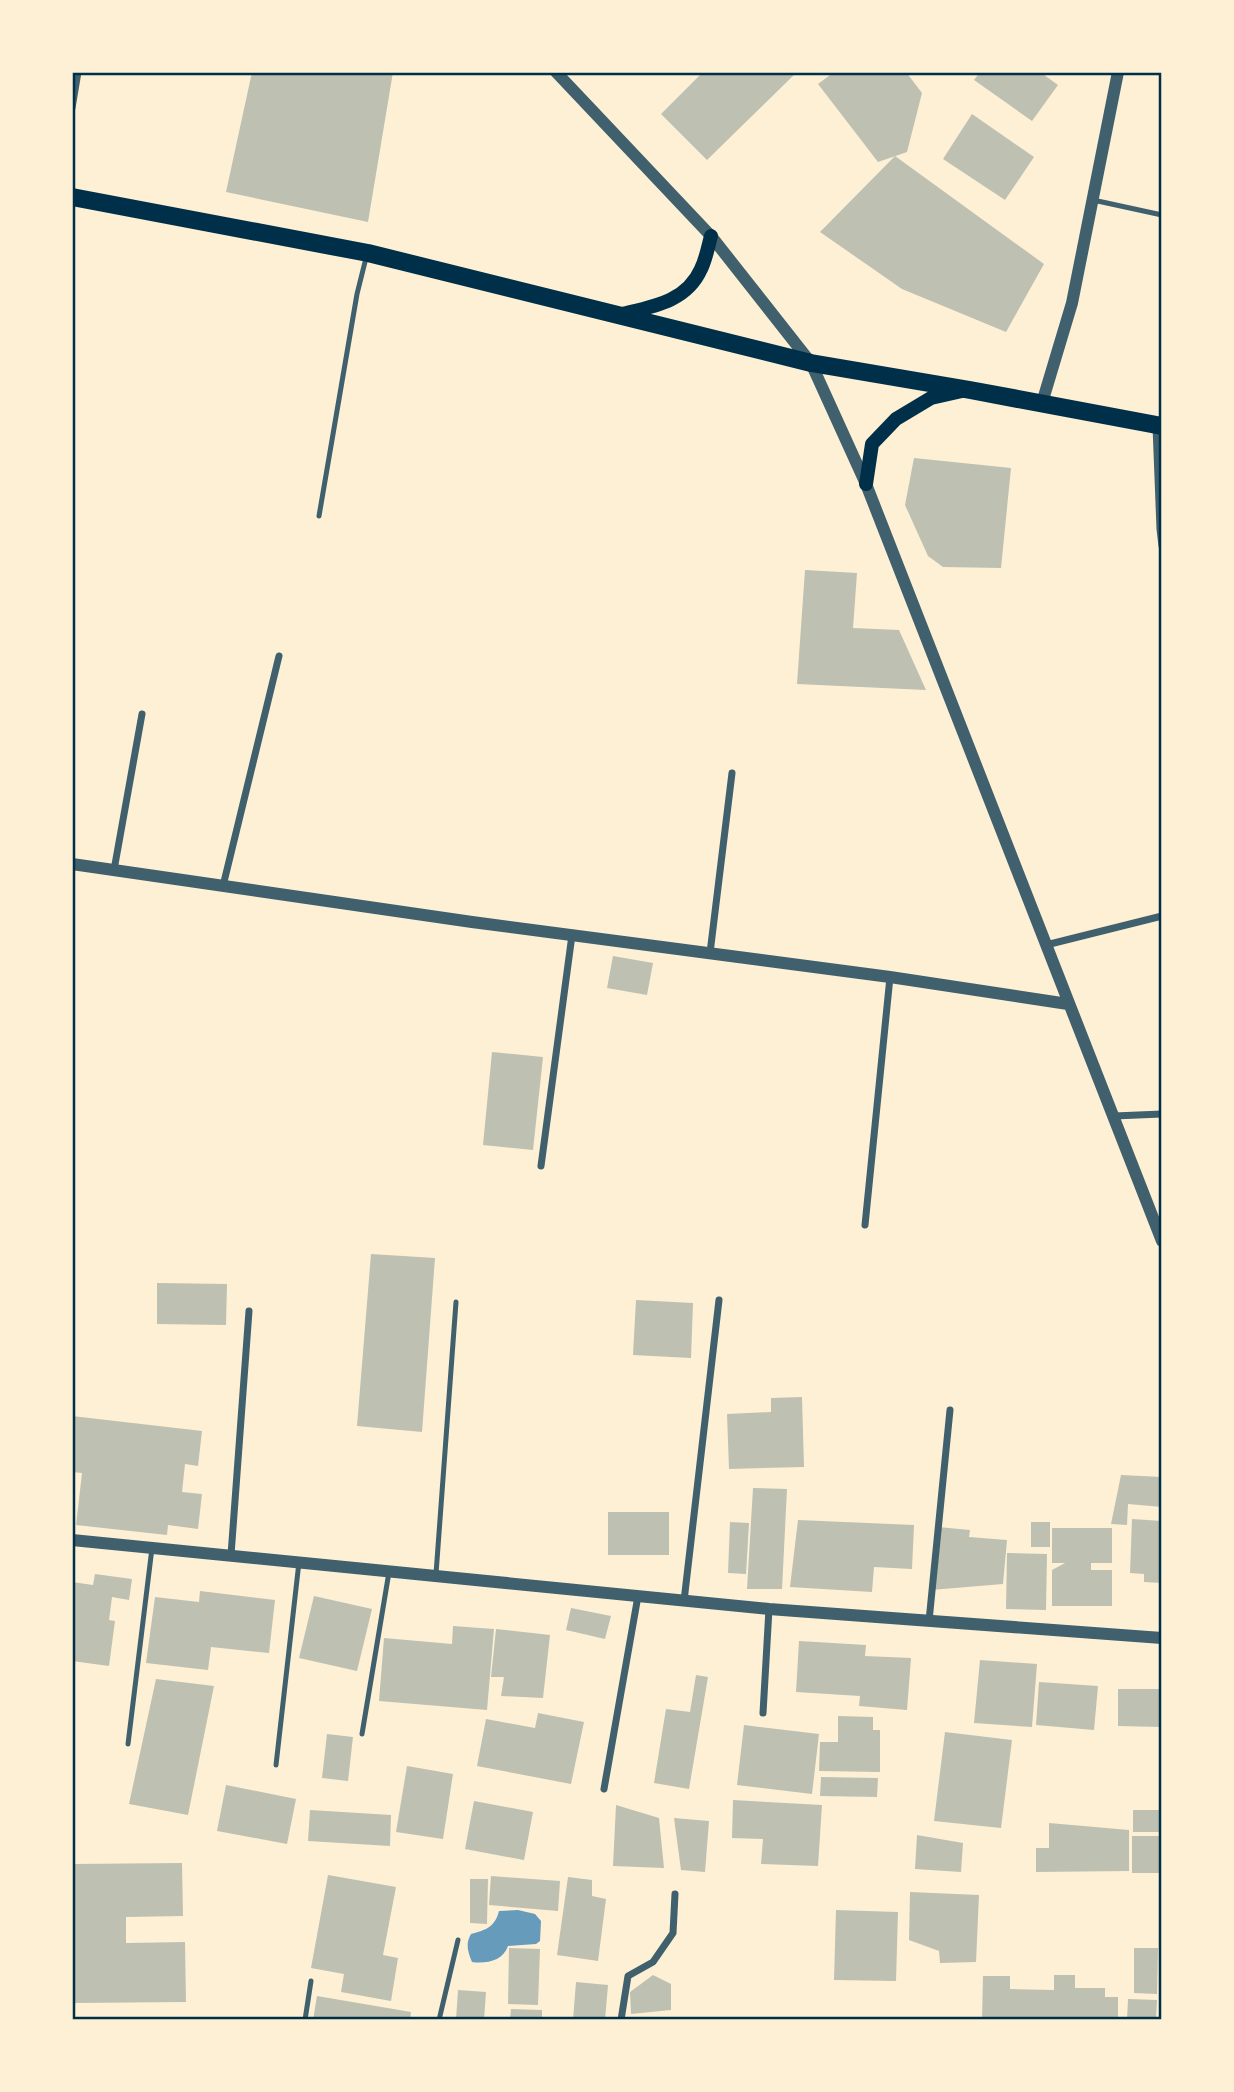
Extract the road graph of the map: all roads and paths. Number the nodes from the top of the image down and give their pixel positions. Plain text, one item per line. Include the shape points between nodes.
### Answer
1 (78, 72) edge
2 (1118, 72) edge
3 (565, 75) edge
4 (72, 108) edge
5 (72, 197) edge
6 (1093, 200) junction
7 (1162, 215) edge
8 (711, 236) junction
9 (368, 253) junction
10 (616, 316) junction
11 (811, 363) junction
12 (970, 390) junction
13 (1042, 403) junction
14 (1159, 426) edge
15 (866, 484) junction
16 (319, 516) dead end
17 (1162, 546) edge
18 (279, 656) dead end
19 (142, 714) dead end
20 (733, 773) dead end
21 (72, 864) edge
22 (114, 870) junction
23 (223, 886) junction
24 (1162, 916) edge
25 (572, 935) junction
26 (1045, 945) junction
27 (710, 953) junction
28 (890, 977) junction
29 (1068, 1004) junction
30 (1162, 1114) edge
31 (1114, 1116) junction
32 (541, 1166) dead end
33 (865, 1225) dead end
34 (1162, 1241) edge
35 (719, 1300) dead end
36 (456, 1302) dead end
37 (248, 1311) dead end
38 (950, 1410) dead end
39 (72, 1540) edge
40 (152, 1548) junction
41 (231, 1555) junction
42 (299, 1562) junction
43 (389, 1572) junction
44 (436, 1577) junction
45 (638, 1596) junction
46 (684, 1601) junction
47 (769, 1609) junction
48 (929, 1621) junction
49 (1162, 1638) edge
50 (763, 1713) dead end
51 (362, 1734) dead end
52 (128, 1745) dead end
53 (276, 1765) dead end
54 (604, 1789) dead end
55 (675, 1894) dead end
56 (458, 1940) dead end
57 (311, 1982) dead end
58 (305, 2020) edge
59 (439, 2020) edge
60 (621, 2020) edge

1 - 4 street
2 - 6 street
3 - 8 street
5 - 9 main road
6 - 7 lane
6 - 13 street via 1072,303
8 - 10 main road via 702,268 680,296
8 - 11 street
9 - 10 main road
9 - 16 lane via 356,294
10 - 11 main road
11 - 12 main road
11 - 15 street
12 - 13 main road
12 - 15 main road via 931,398 896,419 872,444
13 - 14 main road
14 - 17 street
15 - 26 street
18 - 23 street
19 - 22 street
20 - 27 street
21 - 22 street
22 - 23 street
23 - 25 street
24 - 26 street
25 - 27 street
25 - 32 street
26 - 29 street
27 - 28 street
28 - 29 street
28 - 33 street
29 - 31 street
30 - 31 street
31 - 34 street
35 - 46 street
36 - 44 lane
37 - 41 street
38 - 48 street
39 - 40 street
40 - 41 street
40 - 52 lane
41 - 42 street
42 - 43 street
42 - 53 lane
43 - 44 street
43 - 51 lane
44 - 45 street
45 - 46 street
45 - 54 street
46 - 47 street
47 - 48 street
47 - 50 street
48 - 49 street
55 - 60 street via 673,1933 653,1962 628,1976
56 - 59 lane
57 - 58 lane

